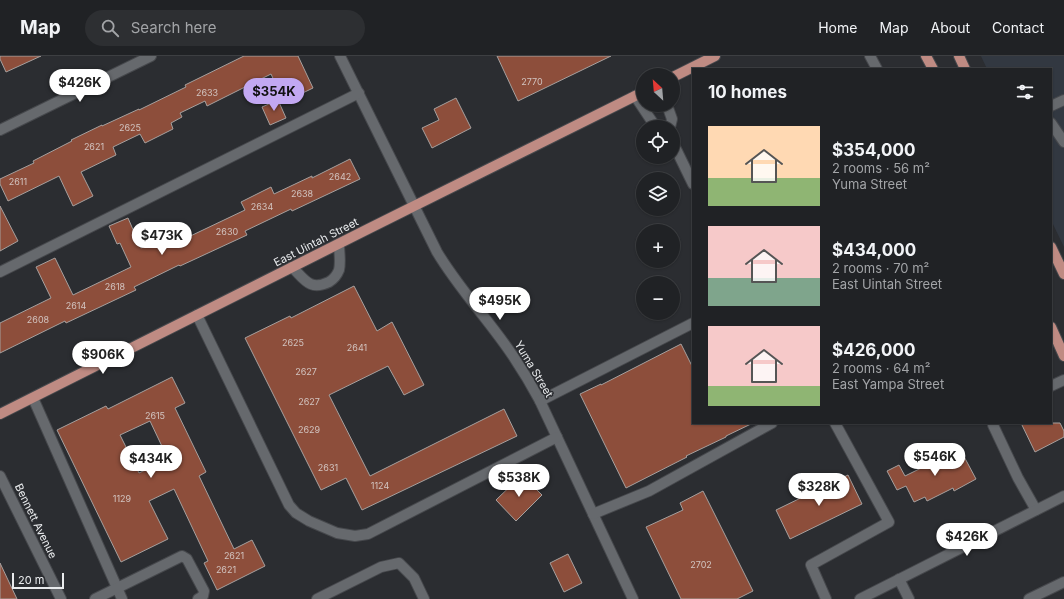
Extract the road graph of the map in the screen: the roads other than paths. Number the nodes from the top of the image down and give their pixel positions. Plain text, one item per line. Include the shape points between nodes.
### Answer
1 (151, 56) edge
2 (340, 56) edge
3 (715, 56) edge
4 (870, 56) edge
5 (926, 56) edge
6 (959, 56) edge
7 (876, 68) edge
8 (932, 68) edge
9 (965, 68) edge
10 (680, 74) edge
11 (359, 93) junction
12 (636, 96) edge
13 (1064, 100) edge
14 (1052, 106) edge
15 (1052, 124) edge
16 (0, 130) edge
17 (1063, 136) edge
18 (680, 157) edge
19 (692, 182) edge
20 (415, 206) junction
21 (339, 244) junction
22 (1052, 249) edge
23 (292, 267) junction
24 (0, 272) edge
25 (1064, 274) edge
26 (197, 315) junction
27 (692, 324) edge
28 (1052, 329) edge
29 (1064, 356) edge
30 (1064, 380) edge
31 (1052, 386) edge
32 (33, 398) junction
33 (540, 401) junction
34 (0, 414) edge
35 (770, 424) edge
36 (836, 424) edge
37 (993, 424) edge
38 (557, 437) junction
39 (0, 476) edge
40 (1064, 496) edge
41 (1036, 510) junction
42 (593, 514) junction
43 (899, 579) junction
44 (1064, 582) edge
45 (117, 588) junction
46 (61, 599) edge
47 (95, 599) edge
48 (122, 599) edge
49 (198, 599) edge
50 (317, 599) edge
51 (424, 599) edge
52 (633, 599) edge
53 (826, 599) edge
54 (862, 599) edge
55 (909, 599) edge
56 (1029, 599) edge

1 - 16 street
2 - 11 street, Yuma Street
3 - 10 main road
4 - 7 street
5 - 8 main road
6 - 9 main road
11 - 20 street, Yuma Street
11 - 24 street
12 - 20 main road, East Uintah Street
13 - 14 street
15 - 17 street
18 - 19 street
20 - 21 main road, East Uintah Street
20 - 33 street, Yuma Street via 447,268 513,355
21 - 23 main road, East Uintah Street
21 - 23 street via 339,269 332,280 315,286 308,283
22 - 25 main road
23 - 26 main road, East Uintah Street
26 - 32 main road, East Uintah Street
26 - 38 street via 289,505 309,521 337,533 355,536 368,534
27 - 33 street
28 - 29 main road
30 - 31 street
32 - 34 main road, East Uintah Street
32 - 45 street
33 - 38 street, Yuma Street
35 - 42 street via 649,491
36 - 53 street via 889,522 811,565
37 - 41 street
38 - 42 street, Yuma Street
39 - 46 street, Bennett Avenue
40 - 41 street
41 - 43 street
42 - 52 street, Yuma Street
43 - 54 street
43 - 55 street
44 - 56 street
45 - 47 street
45 - 48 street
45 - 49 street via 182,556 187,559 204,590 203,596
50 - 51 street via 381,567 399,564 414,578

